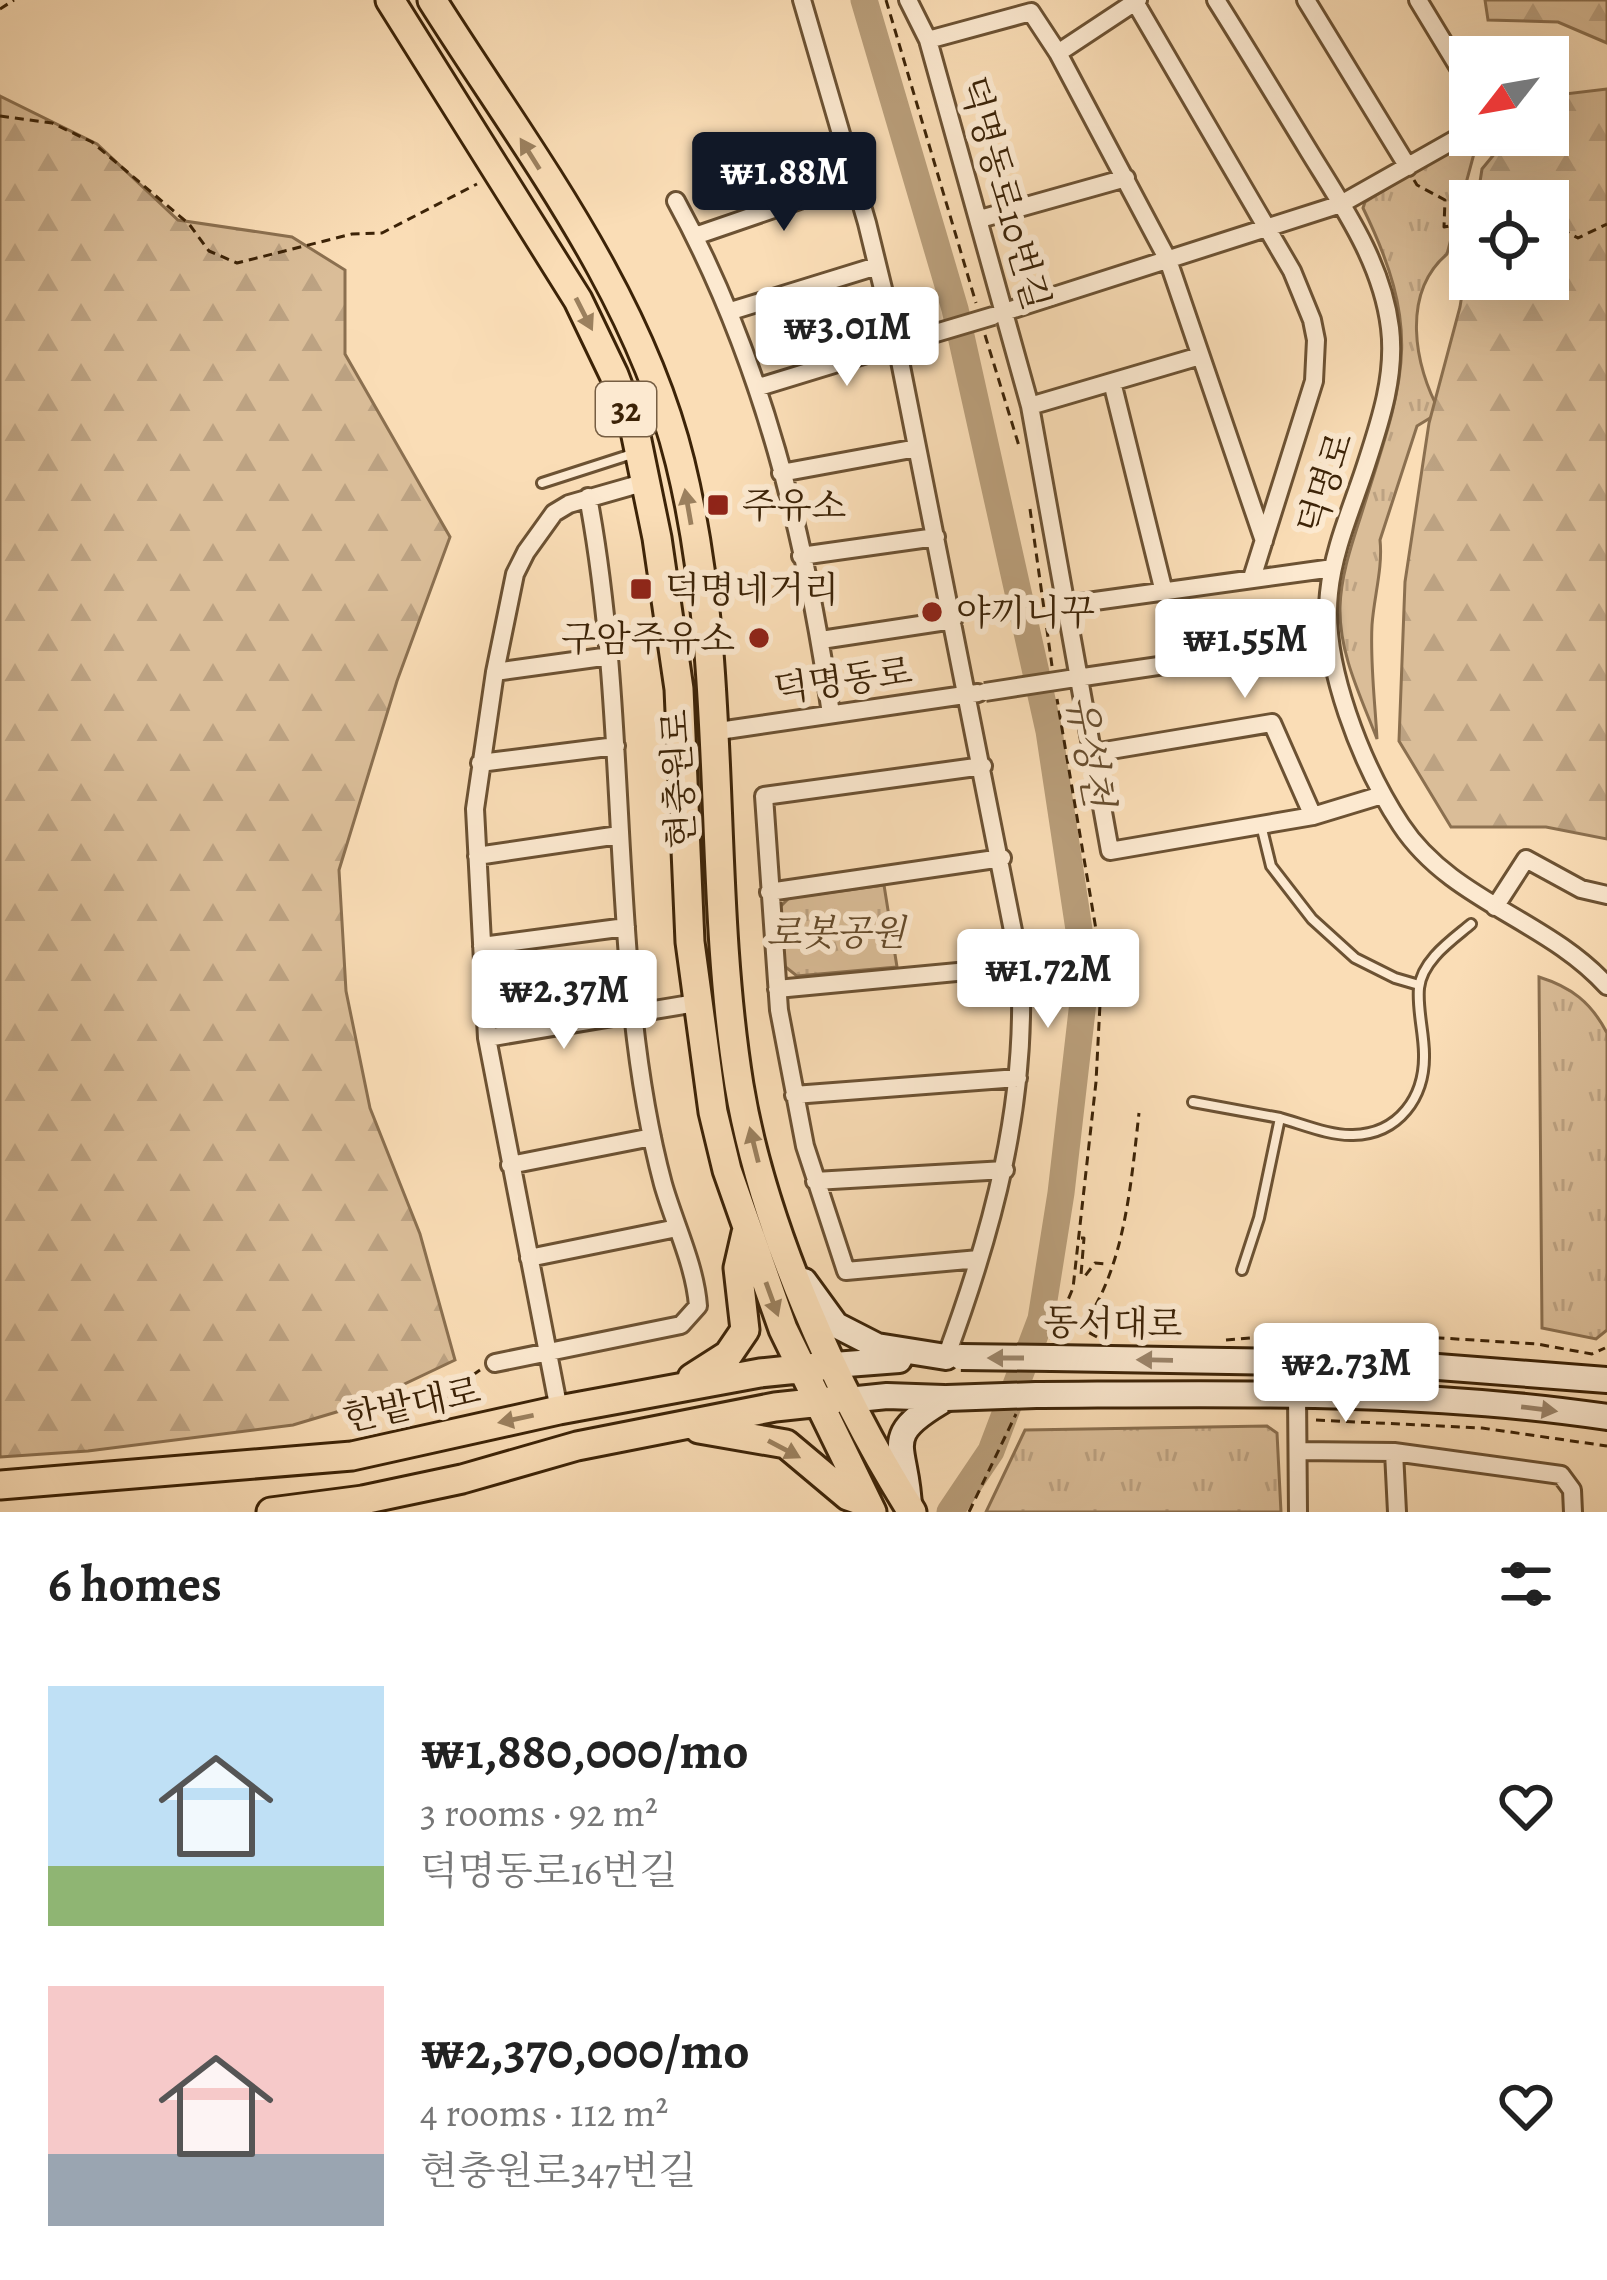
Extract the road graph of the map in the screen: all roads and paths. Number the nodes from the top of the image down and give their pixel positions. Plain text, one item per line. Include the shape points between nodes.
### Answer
1 (14, 0) edge
2 (390, 0) edge
3 (432, 0) edge
4 (802, 0) edge
5 (886, 0) edge
6 (908, 0) edge
7 (1216, 0) edge
8 (1306, 0) edge
9 (1418, 0) edge
10 (1136, 1) edge
11 (0, 9) edge
12 (928, 40) junction
13 (1449, 51) edge
14 (1058, 53) junction
15 (0, 116) edge
16 (1449, 143) edge
17 (1408, 167) junction
18 (1126, 178) junction
19 (484, 180) dead end
20 (855, 182) junction
21 (676, 201) dead end
22 (1341, 204) junction
23 (980, 219) junction
24 (1607, 224) edge
25 (1449, 226) edge
26 (1268, 230) junction
27 (1569, 233) edge
28 (695, 236) junction
29 (1168, 260) junction
30 (877, 266) junction
31 (730, 310) junction
32 (992, 313) junction
33 (984, 334) dead end
34 (896, 346) junction
35 (1200, 356) junction
36 (1112, 382) junction
37 (759, 387) junction
38 (1030, 406) junction
39 (917, 448) junction
40 (639, 452) junction
41 (1025, 464) dead end
42 (782, 473) junction
43 (646, 482) junction
44 (542, 483) dead end
45 (588, 497) junction
46 (1030, 510) dead end
47 (936, 537) junction
48 (1264, 541) junction
49 (801, 556) junction
50 (1333, 568) junction
51 (1252, 578) junction
52 (1164, 592) junction
53 (1066, 605) junction
54 (953, 620) junction
55 (820, 640) junction
56 (1328, 640) junction
57 (610, 656) junction
58 (1052, 665) dead end
59 (495, 672) junction
60 (1068, 681) junction
61 (976, 693) junction
62 (831, 714) junction
63 (712, 732) junction
64 (616, 746) junction
65 (1093, 753) junction
66 (480, 763) junction
67 (983, 766) junction
68 (1382, 795) junction
69 (1313, 817) junction
70 (1261, 825) junction
71 (619, 836) junction
72 (477, 856) junction
73 (1002, 859) junction
74 (769, 892) junction
75 (1607, 895) edge
76 (1495, 907) junction
77 (1472, 924) dead end
78 (626, 927) junction
79 (482, 946) junction
80 (1573, 955) junction
81 (1020, 965) junction
82 (1607, 967) edge
83 (1419, 985) junction
84 (1607, 986) edge
85 (777, 989) junction
86 (697, 1003) junction
87 (633, 1013) junction
88 (487, 1038) junction
89 (1018, 1078) junction
90 (794, 1095) junction
91 (1193, 1102) dead end
92 (1138, 1113) dead end
93 (1280, 1118) junction
94 (652, 1137) junction
95 (510, 1165) junction
96 (1005, 1170) junction
97 (815, 1181) junction
98 (676, 1228) junction
99 (746, 1229) junction
100 (1079, 1238) junction
101 (787, 1257) junction
102 (529, 1258) junction
103 (979, 1259) junction
104 (1111, 1264) junction
105 (1243, 1270) dead end
106 (1099, 1339) dead end
107 (1217, 1340) dead end
108 (1605, 1348) edge
109 (1051, 1350) junction
110 (547, 1354) junction
111 (954, 1358) junction
112 (495, 1363) joint
113 (834, 1365) junction
114 (801, 1369) junction
115 (1607, 1380) edge
116 (673, 1390) junction
117 (1297, 1394) junction
118 (947, 1398) junction
119 (848, 1400) junction
120 (1028, 1401) junction
121 (815, 1403) junction
122 (442, 1404) dead end
123 (559, 1410) junction
124 (1607, 1417) edge
125 (1308, 1419) dead end
126 (690, 1424) junction
127 (1607, 1446) edge
128 (1298, 1450) junction
129 (1394, 1452) junction
130 (0, 1486) edge
131 (868, 1507) edge
132 (911, 1510) edge
133 (271, 1512) edge
134 (969, 1512) edge
135 (1298, 1512) edge
136 (1397, 1512) edge
137 (1573, 1512) edge

1 - 11 path
2 -> 40 main road, 현충원로 / 32 via 578,300
63 -> 3 main road, 현충원로 / 32 via 701,578 680,460 640,346 600,265
4 - 20 street
5 - 32 path
6 - 12 street, 덕명동로10번길
7 - 22 street, 덕명로
8 - 17 street
9 - 13 street
10 - 14 street
10 - 26 street
12 - 14 street via 1031,12
12 - 23 street, 덕명동로10번길
14 - 18 street
15 - 19 path via 52,123 92,142 189,224 209,251 237,263 382,233
16 - 17 street
17 - 22 street
17 - 25 path via 1417,185 1445,200
18 - 23 street
18 - 29 street
20 - 28 street
20 - 30 street
21 - 28 street
22 - 26 street
22 - 50 street, 덕명로 via 1382,290 1391,365
23 - 32 street, 덕명동로10번길
24 - 27 path via 1578,238
26 - 29 street
26 - 48 street via 1305,298 1316,340 1306,413
28 - 31 street
29 - 32 street
29 - 35 street
30 - 31 street
30 - 34 street
31 - 37 street
32 - 34 street, bridge
32 - 38 street, 덕명동로10번길
33 - 41 path
34 - 37 street
34 - 39 street
35 - 36 street
35 - 48 street
36 - 38 street
36 - 52 street
37 - 42 street
38 - 53 street, 덕명동로10번길
39 - 42 street
39 - 47 street
40 - 43 main road, 현충원로 / 32
40 - 44 lane
42 - 49 street
43 - 45 street
43 - 86 main road, 현충원로 / 32 via 679,689
45 - 57 street
45 - 59 street via 554,513 526,553
46 - 58 path
47 - 49 street
47 - 54 street
48 - 51 street
49 - 55 street
50 - 51 street
50 - 56 street, 덕명로
51 - 52 street
52 - 53 street
53 - 60 street, 덕명동로10번길
54 - 55 street
54 - 61 street
55 - 62 street
56 - 60 street
56 - 68 street, 덕명로
57 - 59 street
57 - 64 street
59 - 66 street
60 - 61 street, 덕명동로, bridge
60 - 65 street, 덕명동로10번길
60 - 100 path via 1102,965
61 - 62 street, 덕명동로
61 - 67 street
62 - 63 street, 덕명동로
101 -> 63 main road, 현충원로 / 32 via 740,1088
64 - 66 street
64 - 71 street
65 - 69 street via 1272,723
65 - 70 street, 덕명동로10번길 via 1110,851
66 - 72 street
67 - 73 street
67 - 74 street via 764,796
68 - 69 street
68 - 76 street, 덕명로 via 1423,855
69 - 70 street
70 - 83 lane via 1271,866 1312,919 1355,958
71 - 72 street
71 - 78 street
72 - 79 street
73 - 74 street
73 - 81 street
74 - 85 street
75 - 76 street via 1526,859
76 - 80 street, 덕명로
77 - 83 lane via 1437,952
78 - 79 street
78 - 87 street
79 - 88 street
80 - 82 street
80 - 84 street, 덕명로
81 - 85 street
81 - 89 street
83 - 93 lane via 1420,1092 1397,1121 1349,1136
85 - 90 street
86 - 87 street
86 - 99 main road, 현충원로 via 713,1112
87 - 88 street
87 - 94 street
88 - 95 street
89 - 90 street
89 - 96 street
90 - 97 street
91 - 93 lane
92 - 104 path via 1130,1196
93 - 105 lane
94 - 95 street
94 - 98 street
95 - 102 street
96 - 97 street
96 - 103 street
97 - 103 street via 846,1271
98 - 102 street
98 - 110 street via 698,1306 681,1325
99 -> 114 main road, 현충원로
99 - 116 main road via 739,1268 746,1330 714,1367
100 - 104 path via 1081,1275 1095,1263
100 - 109 path via 1073,1288
101 - 111 street via 836,1325 878,1346
101 - 113 main road, 현충원로 / 32
102 - 110 street
103 - 111 street
104 - 106 path via 1081,1328
107 - 108 path via 1328,1331 1592,1354
109 -> 111 street, 동서대로, bridge
115 -> 109 street, 동서대로
110 - 112 street
110 - 123 street
111 - 113 street, 동서대로
112 - 122 path
113 - 114 main road, 한밭대로
113 - 119 main road, 현충원로 / 32
114 - 116 main road, 한밭대로
114 - 121 main road, 현충원로
116 - 123 main road, 한밭대로
117 - 120 street, 동서대로
117 -> 124 street, 동서대로
117 - 128 street
118 - 119 street, 동서대로
118 - 120 street, 동서대로, bridge
118 - 132 street via 902,1432
119 - 121 main road
119 - 132 main road, 현충원로 / 32
120 - 134 path
121 - 126 main road
121 - 131 main road, 현충원로
123 -> 130 main road, 한밭대로 via 352,1456
125 - 127 path via 1482,1428
126 -> 131 main road via 786,1444
126 - 133 main road via 423,1488
128 - 129 street
128 - 135 street
129 - 136 street
129 - 137 street via 1562,1475

